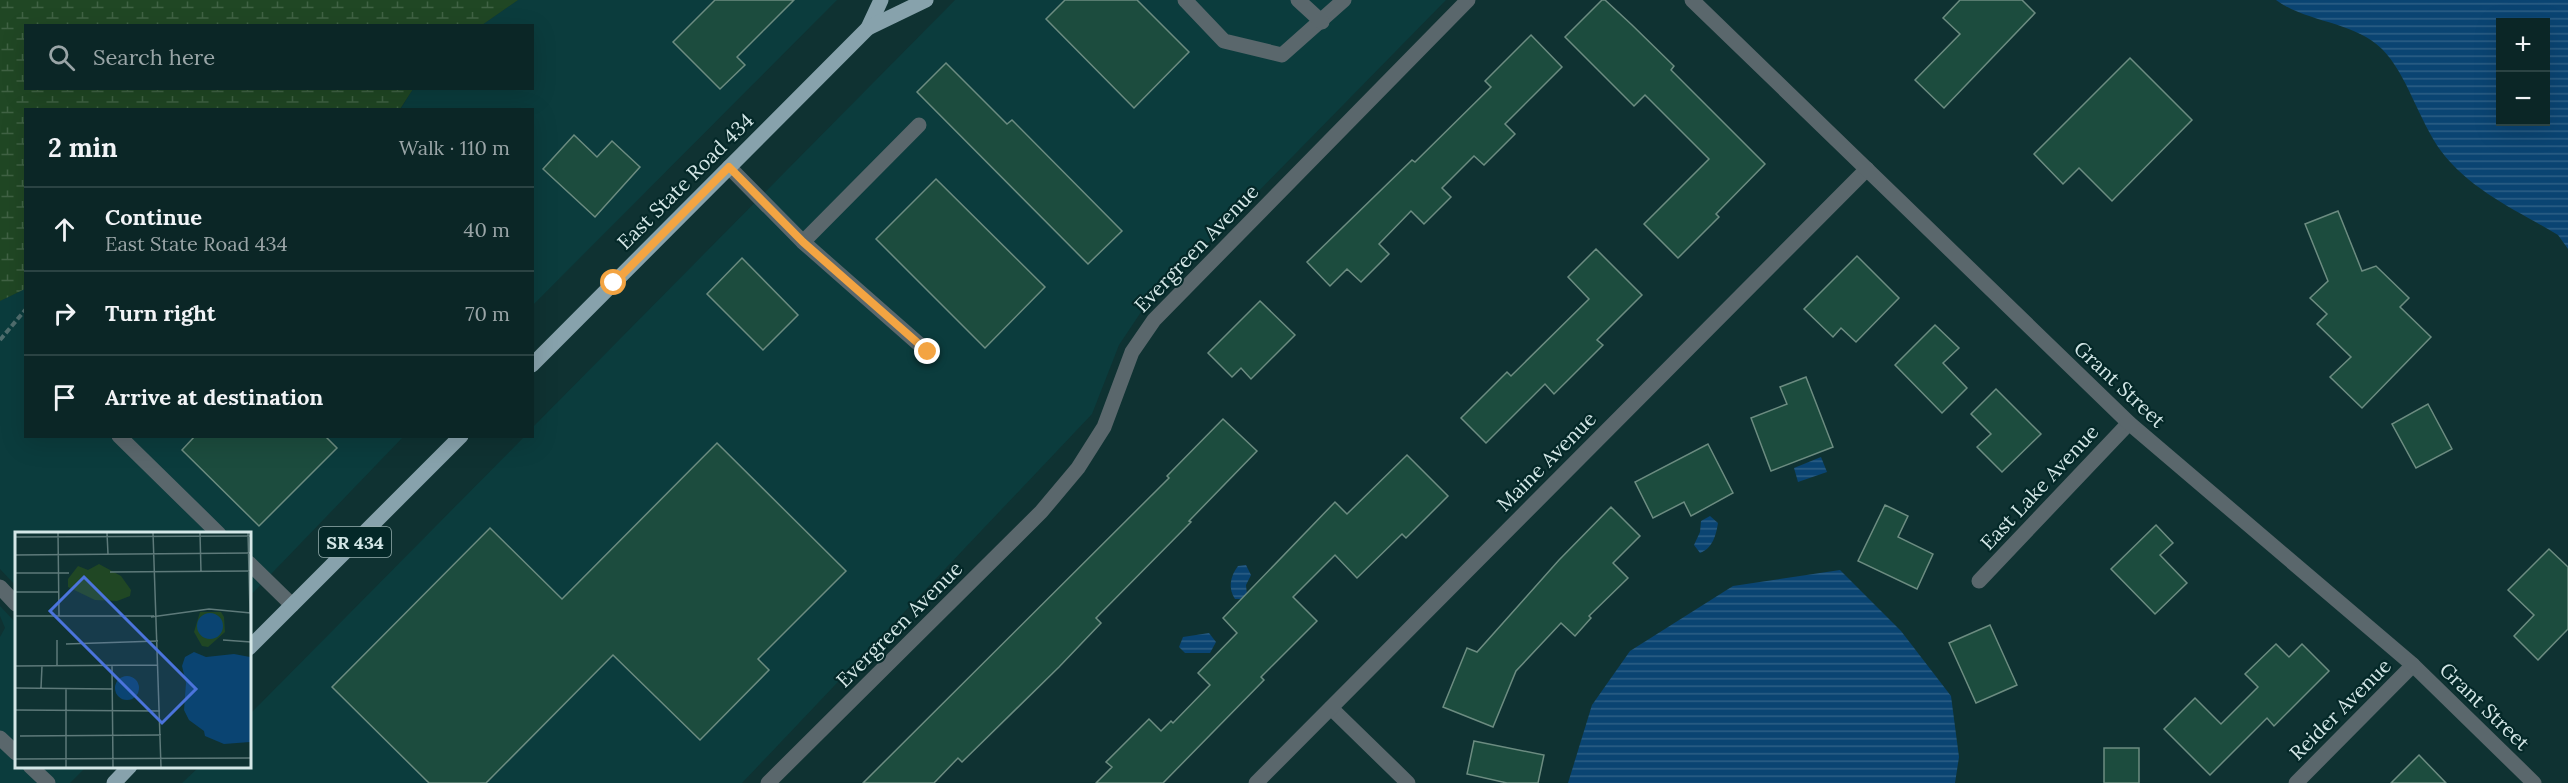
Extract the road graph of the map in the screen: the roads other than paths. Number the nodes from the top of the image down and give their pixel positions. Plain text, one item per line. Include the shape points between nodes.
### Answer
1 (881, 0) edge
2 (926, 0) edge
3 (1185, 0) edge
4 (1298, 0) edge
5 (1344, 0) edge
6 (1468, 0) edge
7 (1692, 0) edge
8 (1322, 22) junction
9 (868, 28) junction
10 (919, 125) dead end
11 (729, 167) junction
12 (1866, 169) junction
13 (803, 242) junction
14 (928, 352) dead end
15 (534, 363) edge
16 (2129, 423) junction
17 (121, 438) edge
18 (459, 438) edge
19 (217, 532) edge
20 (250, 564) edge
21 (1979, 581) dead end
22 (0, 587) edge
23 (15, 603) edge
24 (292, 605) junction
25 (250, 647) edge
26 (2413, 665) junction
27 (1331, 708) junction
28 (0, 738) edge
29 (15, 752) edge
30 (32, 768) edge
31 (128, 768) edge
32 (48, 783) edge
33 (114, 783) edge
34 (768, 783) edge
35 (1256, 783) edge
36 (1408, 783) edge
37 (2296, 783) edge
38 (2534, 783) edge

1 - 9 main road
2 - 9 main road
3 - 8 street via 1224,41 1282,56
4 - 8 street
5 - 8 street
6 - 34 street, Evergreen Avenue via 1154,320 1132,352 1104,427 1078,468 1041,512
7 - 12 street, Grant Street
9 - 11 main road, East State Road 434
10 - 13 street
11 - 13 street
11 - 15 main road, East State Road 434
12 - 16 street, Grant Street
12 - 27 street, Maine Avenue
13 - 14 street
16 - 21 street, East Lake Avenue
16 - 26 street, Grant Street
17 - 19 street
18 - 24 main road, SR 434
20 - 24 street
22 - 23 street
24 - 25 main road, SR 434
26 - 37 street, Reider Avenue
26 - 38 street, Grant Street
27 - 35 street, Maine Avenue
27 - 36 street
28 - 29 street
30 - 32 street
31 - 33 main road

